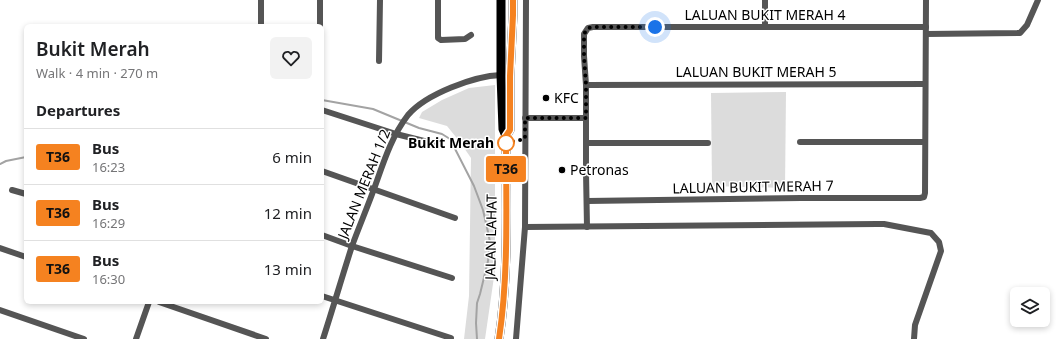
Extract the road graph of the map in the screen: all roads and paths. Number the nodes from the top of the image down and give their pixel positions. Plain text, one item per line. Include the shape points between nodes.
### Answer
1 (261, 0) edge
2 (320, 0) edge
3 (380, 0) edge
4 (438, 0) edge
5 (502, 0) edge
6 (505, 0) edge
7 (513, 0) edge
8 (526, 0) edge
9 (765, 0) edge
10 (926, 0) edge
11 (1038, 0) edge
12 (513, 15) junction
13 (502, 18) junction
14 (261, 24) edge
15 (320, 24) edge
16 (765, 27) junction
17 (926, 27) junction
18 (471, 34) dead end
19 (926, 34) junction
20 (379, 61) dead end
21 (501, 75) junction
22 (925, 84) junction
23 (586, 85) junction
24 (324, 111) edge
25 (525, 118) junction
26 (586, 118) junction
27 (508, 133) junction
28 (396, 134) junction
29 (800, 142) dead end
30 (925, 142) junction
31 (586, 143) junction
32 (708, 143) dead end
33 (436, 144) dead end
34 (324, 172) edge
35 (374, 189) junction
36 (12, 190) dead end
37 (24, 193) edge
38 (587, 201) junction
39 (455, 218) dead end
40 (525, 227) junction
41 (587, 227) junction
42 (324, 236) edge
43 (352, 246) junction
44 (0, 248) edge
45 (24, 256) edge
46 (452, 278) dead end
47 (324, 297) edge
48 (336, 300) junction
49 (148, 304) edge
50 (165, 304) edge
51 (0, 310) edge
52 (451, 338) dead end
53 (84, 339) edge
54 (136, 339) edge
55 (266, 339) edge
56 (323, 339) edge
57 (499, 339) edge
58 (516, 339) edge
59 (914, 339) edge

1 - 14 street
2 - 15 street
3 - 20 street
4 - 18 street via 438,38 464,39
5 - 13 main road, JALAN LAHAT
6 - 13 main road
7 - 12 main road, JALAN LAHAT
8 - 25 street
9 - 16 street
10 - 17 street
11 - 19 street via 1027,25 1020,33
12 - 21 main road via 508,37 506,67
12 - 27 main road, JALAN LAHAT
13 - 21 main road, JALAN LAHAT
16 - 17 street, LALUAN BUKIT MERAH 4
16 - 23 street, LALUAN BUKIT MERAH 4 via 588,28 584,34
17 - 19 street
19 - 22 street
21 - 27 main road, JALAN LAHAT via 503,129
21 - 28 street, JALAN MERAH 1/2 via 490,75 442,91 409,114
22 - 23 street, LALUAN BUKIT MERAH 5
22 - 30 street
23 - 26 street, LALUAN BUKIT MERAH 4
24 - 28 street
25 - 26 street
25 - 40 street
26 - 31 street, LALUAN BUKIT MERAH 4
27 - 57 main road, JALAN LAHAT via 506,267
28 - 33 street
28 - 35 street, JALAN MERAH 1/2
29 - 30 street
30 - 38 street, LALUAN BUKIT MERAH 7 via 925,193 924,197 920,198
31 - 32 street
31 - 38 street, LALUAN BUKIT MERAH 4
34 - 35 street
35 - 39 street
35 - 43 street, JALAN MERAH 1/2
36 - 37 street
38 - 41 street, LALUAN BUKIT MERAH 4
40 - 41 street
40 - 58 street
41 - 59 street via 877,224 931,233 939,242 940,251 915,325
42 - 43 street
43 - 46 street
43 - 48 street, JALAN MERAH 1/2
44 - 45 street
47 - 48 street
48 - 52 street
48 - 56 street, JALAN MERAH 1/2
49 - 54 street
50 - 55 street
51 - 53 street

